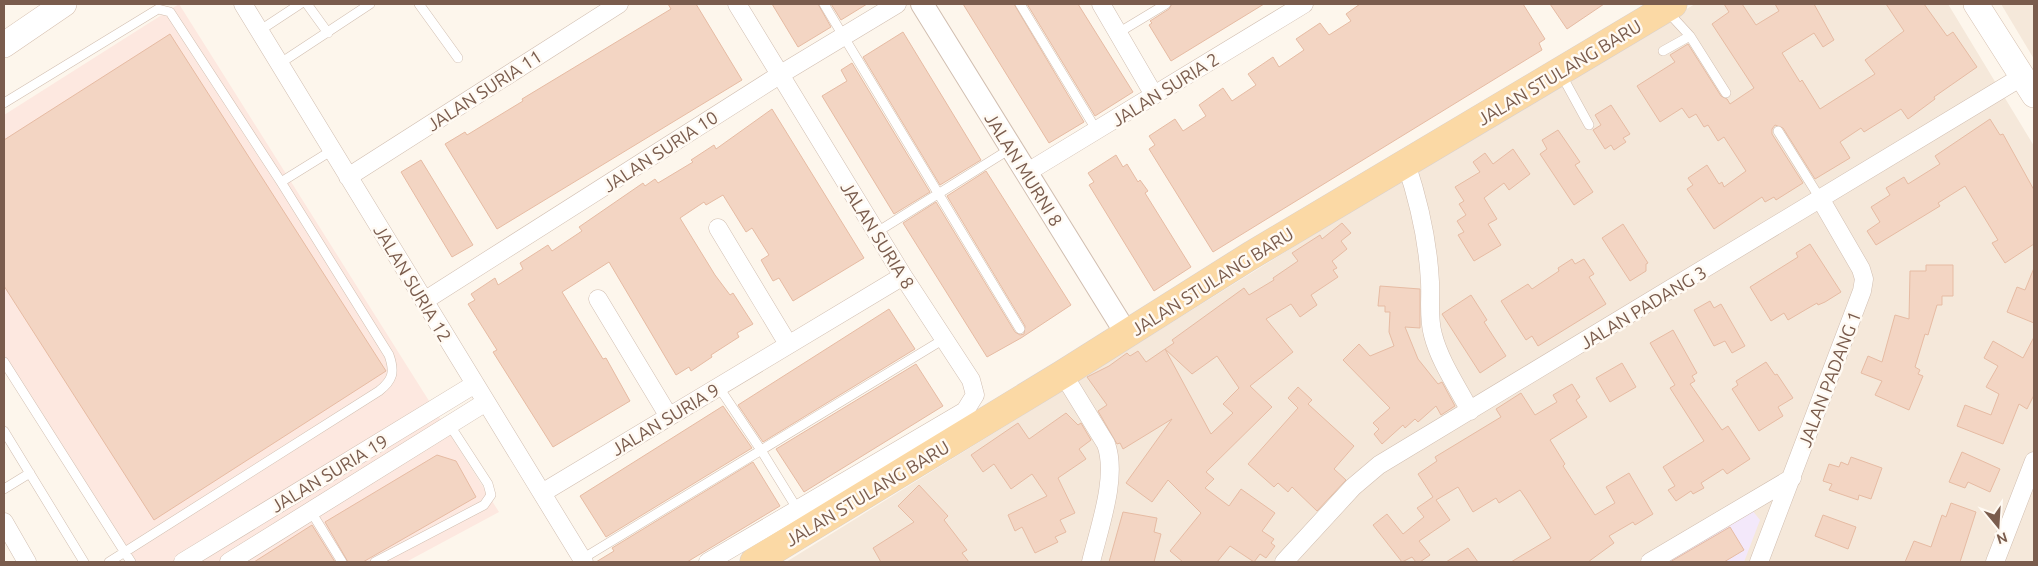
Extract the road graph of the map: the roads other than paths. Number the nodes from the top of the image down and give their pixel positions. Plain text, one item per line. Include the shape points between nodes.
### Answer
1 (64, 4) edge
2 (243, 4) edge
3 (300, 4) edge
4 (306, 4) edge
5 (370, 4) edge
6 (419, 4) edge
7 (619, 4) edge
8 (737, 4) edge
9 (824, 4) edge
10 (897, 4) edge
11 (922, 4) edge
12 (1020, 4) edge
13 (1101, 4) edge
14 (1166, 4) edge
15 (1304, 4) edge
16 (1976, 4) edge
17 (1669, 6) edge
18 (259, 31) junction
19 (328, 33) junction
20 (1118, 33) junction
21 (845, 36) junction
22 (1690, 36) junction
23 (4, 45) edge
24 (1664, 51) dead end
25 (458, 58) dead end
26 (279, 64) junction
27 (1559, 72) junction
28 (781, 74) junction
29 (2029, 86) edge
30 (1726, 93) dead end
31 (1154, 95) junction
32 (4, 103) edge
33 (1589, 125) dead end
34 (1097, 131) junction
35 (1778, 131) dead end
36 (1011, 148) junction
37 (331, 151) junction
38 (1406, 163) junction
39 (1026, 173) junction
40 (348, 177) junction
41 (281, 182) junction
42 (938, 196) junction
43 (1821, 200) junction
44 (718, 228) dead end
45 (876, 232) junction
46 (903, 276) junction
47 (598, 299) dead end
48 (424, 301) junction
49 (1020, 329) dead end
50 (1126, 333) junction
51 (944, 339) junction
52 (788, 344) junction
53 (4, 362) edge
54 (1063, 374) junction
55 (475, 384) junction
56 (718, 386) junction
57 (486, 402) junction
58 (1470, 411) junction
59 (668, 416) junction
60 (449, 424) junction
61 (4, 431) edge
62 (762, 450) junction
63 (2034, 461) edge
64 (30, 473) junction
65 (1792, 478) junction
66 (4, 489) edge
67 (542, 493) junction
68 (310, 510) junction
69 (798, 510) junction
70 (4, 522) edge
71 (124, 552) junction
72 (583, 560) edge
73 (28, 562) edge
74 (84, 562) edge
75 (109, 562) edge
76 (131, 562) edge
77 (183, 562) edge
78 (229, 562) edge
79 (342, 562) edge
80 (375, 562) edge
81 (708, 562) edge
82 (754, 562) edge
83 (1091, 562) edge
84 (1284, 562) edge
85 (1650, 562) edge
86 (1759, 562) edge
87 (1995, 562) edge

1 - 23 main road
2 - 18 street, JALAN SURIA 12
3 - 18 lane
4 - 19 lane
5 - 19 lane
6 - 25 lane
7 - 40 street, JALAN SURIA 11
8 - 28 street, JALAN SURIA 8
9 - 21 lane
10 - 21 street, JALAN SURIA 10
11 - 36 street, JALAN MURNI 8
12 - 34 lane
13 - 20 street
14 - 20 lane
15 - 31 street, JALAN SURIA 2
16 - 29 main road
17 - 22 lane
17 - 27 main road, JALAN STULANG BARU
18 - 26 street, JALAN SURIA 12
19 - 26 lane
20 - 31 street
21 - 28 street, JALAN SURIA 10
21 - 42 lane
22 - 24 lane
22 - 30 lane
26 - 37 street, JALAN SURIA 12
27 - 33 lane
27 - 38 main road, JALAN STULANG BARU
28 - 45 street, JALAN SURIA 8
28 - 48 street, JALAN SURIA 10
29 - 43 street, JALAN PADANG 3
31 - 34 street, JALAN SURIA 2
32 - 41 lane via 158,9 170,12
34 - 39 street, JALAN SURIA 2
35 - 43 lane
36 - 39 street, JALAN MURNI 8
36 - 42 lane
37 - 40 street, JALAN SURIA 12
37 - 41 lane
38 - 50 main road, JALAN STULANG BARU
38 - 58 street via 1418,199 1427,251 1433,336 1443,362
39 - 50 street, JALAN MURNI 8
40 - 48 street, JALAN SURIA 12
41 - 71 lane via 389,356 394,374 392,379 379,391
42 - 45 lane
42 - 49 lane
43 - 58 street, JALAN PADANG 3
43 - 65 street, JALAN PADANG 1 via 1856,257 1864,279
44 - 52 street
45 - 46 street, JALAN SURIA 8
46 - 51 street, JALAN SURIA 8
46 - 52 street, JALAN SURIA 9
47 - 59 street
48 - 55 street, JALAN SURIA 12
50 - 54 main road, JALAN STULANG BARU
51 - 62 lane
51 - 69 street, JALAN SURIA 8 via 971,380 975,395 965,411
52 - 56 street, JALAN SURIA 9
53 - 71 lane
54 - 82 main road, JALAN STULANG BARU
54 - 83 street via 1110,456 1108,484
55 - 57 street, JALAN SURIA 12
55 - 77 street, JALAN SURIA 19
56 - 59 street, JALAN SURIA 9
56 - 62 lane
57 - 60 street
57 - 67 street, JALAN SURIA 12
58 - 84 street, JALAN PADANG 3 via 1379,465 1353,487
59 - 67 street, JALAN SURIA 9
60 - 68 street
60 - 80 lane via 488,484 491,495 484,505
61 - 64 lane
62 - 69 lane
62 - 72 lane
63 - 87 street
64 - 66 lane
64 - 74 lane
65 - 85 street
65 - 86 street, JALAN PADANG 1
67 - 72 street, JALAN SURIA 12
68 - 78 street
68 - 79 lane
69 - 81 street
70 - 73 street
71 - 75 lane
71 - 76 lane

